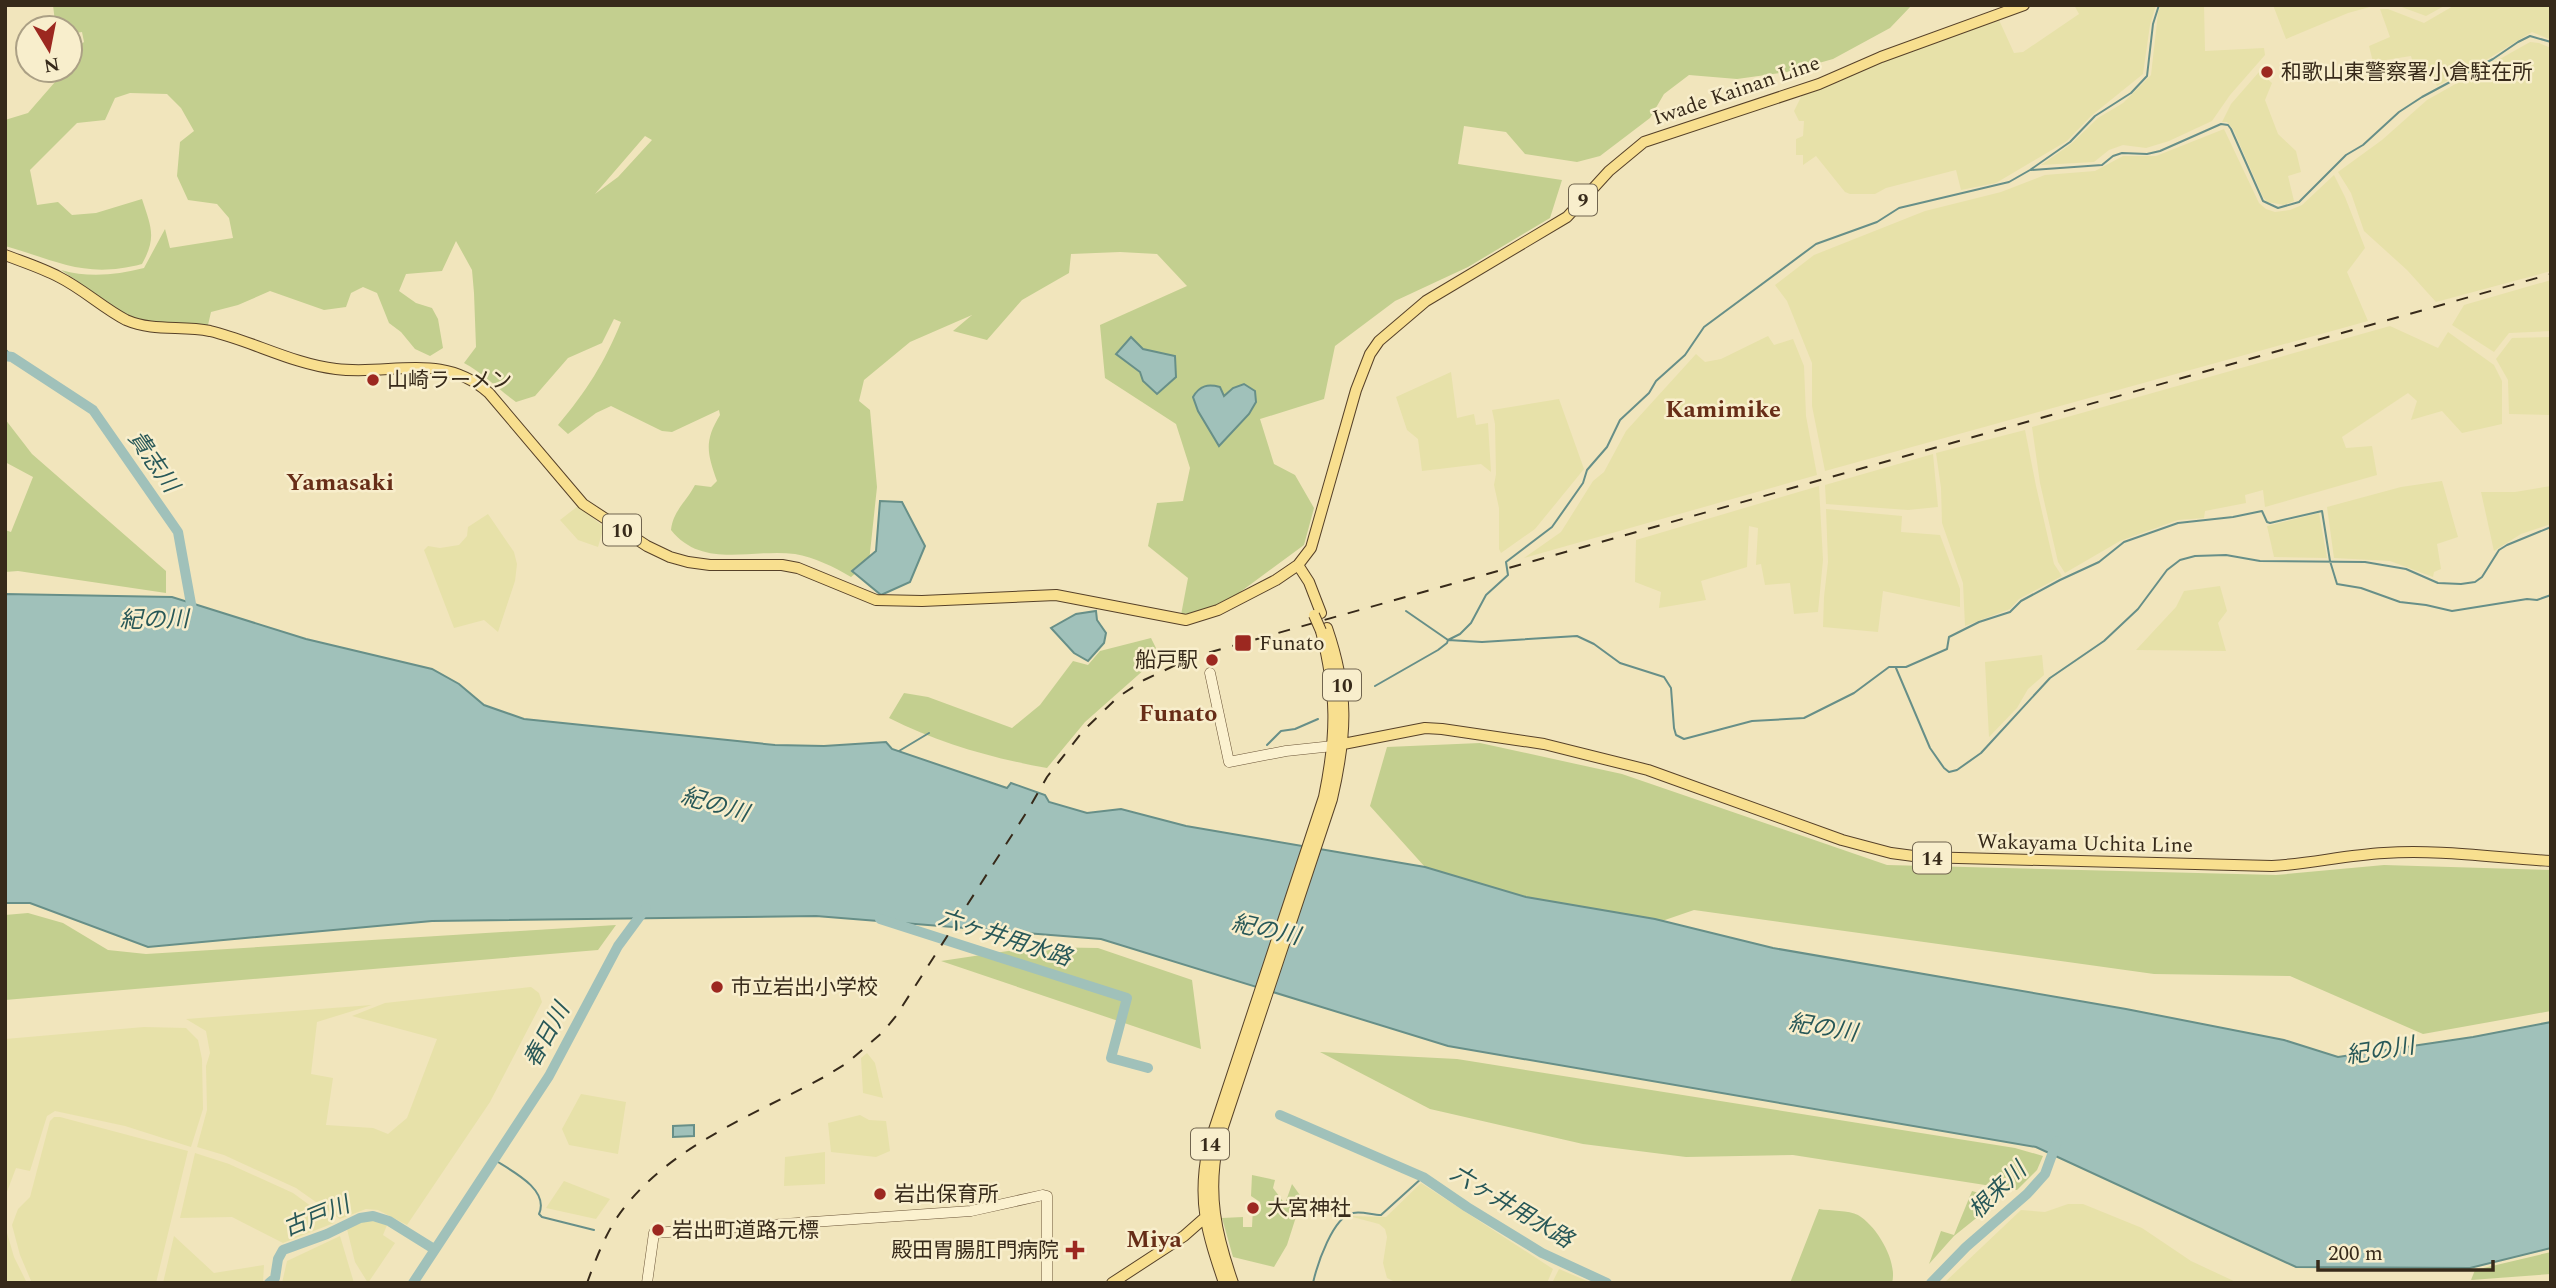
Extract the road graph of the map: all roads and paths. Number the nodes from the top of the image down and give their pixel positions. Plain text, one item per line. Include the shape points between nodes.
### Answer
1 (2024, 5) edge
2 (5, 255) edge
3 (1298, 565) junction
4 (1210, 673) dead end
5 (1338, 745) junction
6 (2551, 861) edge
7 (1209, 1214) junction
8 (647, 1283) edge
9 (1047, 1283) edge
10 (1112, 1283) edge
11 (1224, 1283) edge
12 (1233, 1283) edge

1 - 3 main road, Iwade Kainan Line / 9 via 1819,84 1644,142 1609,171 1567,217 1426,300 1370,354 1311,548
2 - 3 main road, 10 via 61,277 142,326 210,331 338,369 415,366 458,373 476,382 504,409 583,504 647,546 688,562 798,568 876,600 1056,595 1186,620 1218,610
3 - 5 main road, 10, bridge via 1324,630
4 - 5 main road via 1229,762
5 - 6 main road, Wakayama Uchita Line / 14 via 1424,728 1544,744 1648,770 1853,843 1921,857 2272,866 2430,852
5 - 7 main road, 14 via 1237,1073 1209,1148 1203,1175
7 - 10 main road
7 - 11 main road
7 - 12 main road
8 - 9 main road via 654,1233 971,1211 1043,1195 1047,1196

